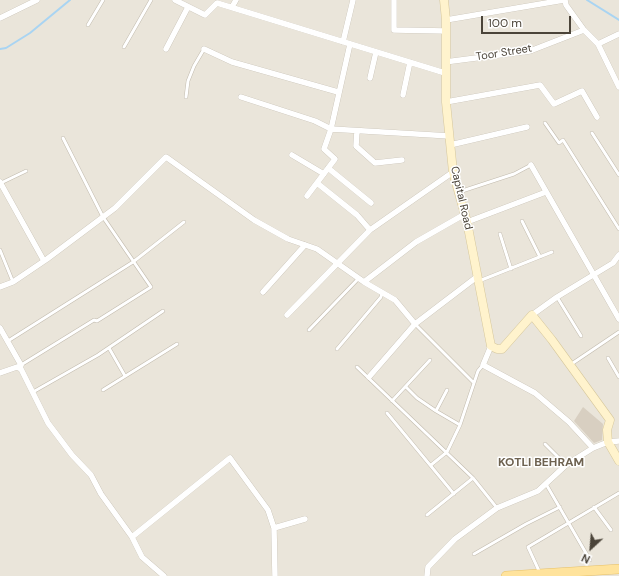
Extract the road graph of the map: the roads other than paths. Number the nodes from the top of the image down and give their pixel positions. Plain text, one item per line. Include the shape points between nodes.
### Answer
1 (37, 0) edge
2 (103, 0) edge
3 (151, 0) edge
4 (176, 0) edge
5 (236, 0) edge
6 (353, 0) edge
7 (394, 0) edge
8 (444, 0) edge
9 (565, 0) edge
10 (188, 7) junction
11 (232, 8) junction
12 (0, 18) edge
13 (446, 20) junction
14 (88, 25) dead end
15 (584, 30) junction
16 (446, 31) junction
17 (619, 34) edge
18 (343, 42) junction
19 (350, 44) junction
20 (598, 44) junction
21 (124, 47) dead end
22 (166, 49) dead end
23 (204, 49) joint
24 (376, 52) junction
25 (410, 62) junction
26 (445, 62) junction
27 (445, 73) junction
28 (370, 78) dead end
29 (619, 87) edge
30 (338, 92) junction
31 (403, 95) dead end
32 (186, 97) dead end
33 (241, 97) dead end
34 (446, 102) junction
35 (597, 117) dead end
36 (545, 123) dead end
37 (526, 127) dead end
38 (331, 129) junction
39 (357, 131) junction
40 (592, 133) dead end
41 (450, 136) junction
42 (63, 138) dead end
43 (450, 145) junction
44 (292, 155) dead end
45 (402, 160) dead end
46 (531, 166) joint
47 (328, 168) junction
48 (26, 171) dead end
49 (453, 172) junction
50 (324, 174) junction
51 (619, 175) edge
52 (0, 182) edge
53 (317, 183) junction
54 (459, 192) junction
55 (546, 192) junction
56 (307, 196) dead end
57 (371, 203) dead end
58 (103, 217) junction
59 (466, 218) junction
60 (522, 221) dead end
61 (184, 222) dead end
62 (619, 228) edge
63 (370, 230) junction
64 (500, 234) dead end
65 (305, 245) junction
66 (0, 250) edge
67 (552, 252) dead end
68 (619, 255) edge
69 (540, 257) junction
70 (44, 261) junction
71 (134, 262) junction
72 (338, 263) junction
73 (511, 269) junction
74 (594, 275) junction
75 (359, 278) junction
76 (478, 279) junction
77 (13, 282) junction
78 (364, 282) junction
79 (0, 287) edge
80 (263, 292) dead end
81 (382, 292) junction
82 (557, 297) junction
83 (162, 311) dead end
84 (287, 315) dead end
85 (532, 315) junction
86 (619, 319) edge
87 (415, 324) junction
88 (0, 328) edge
89 (309, 330) dead end
90 (619, 332) edge
91 (581, 336) dead end
92 (8, 341) junction
93 (177, 344) dead end
94 (491, 346) junction
95 (109, 348) junction
96 (337, 349) dead end
97 (608, 358) dead end
98 (430, 360) dead end
99 (21, 365) joint
100 (483, 365) junction
101 (570, 365) junction
102 (357, 367) dead end
103 (0, 373) edge
104 (125, 376) junction
105 (369, 377) junction
106 (619, 377) edge
107 (474, 383) junction
108 (406, 387) junction
109 (103, 390) dead end
110 (447, 390) dead end
111 (33, 392) junction
112 (392, 401) junction
113 (436, 411) junction
114 (387, 413) dead end
115 (460, 425) junction
116 (619, 441) edge
117 (608, 442) junction
118 (545, 444) dead end
119 (593, 448) junction
120 (447, 452) junction
121 (619, 461) edge
122 (431, 465) junction
123 (566, 465) junction
124 (473, 478) junction
125 (546, 484) junction
126 (619, 493) edge
127 (454, 494) junction
128 (594, 506) junction
129 (560, 507) junction
130 (497, 508) junction
131 (427, 515) dead end
132 (305, 519) dead end
133 (569, 522) junction
134 (274, 528) junction
135 (612, 530) dead end
136 (132, 537) junction
137 (474, 554) dead end
138 (590, 560) dead end
139 (619, 569) edge
140 (541, 574) junction
141 (164, 576) edge
142 (275, 576) edge
143 (427, 576) edge
144 (506, 576) edge

1 - 12 street
2 - 14 lane
3 - 21 lane
4 - 10 street
5 - 11 street
6 - 18 street
7 - 16 street via 394,30
8 - 13 street, Capital Road
9 - 13 street
9 - 15 street
10 - 11 street via 205,15 217,3
10 - 22 street
11 - 18 street
13 - 16 street, Capital Road
15 - 20 street
15 - 26 street, Toor Street via 530,51
16 - 26 street, Capital Road
17 - 20 street
18 - 19 street
19 - 24 street
19 - 30 street
20 - 29 street
23 - 30 street via 232,62
23 - 32 lane via 188,81
24 - 25 street
24 - 28 street
25 - 27 street
25 - 31 street
26 - 27 street, Capital Road
27 - 34 street, Capital Road
30 - 38 street
33 - 38 street via 315,121
34 - 35 street via 540,85 554,104 582,91
34 - 41 street, Capital Road
36 - 62 lane via 559,143 563,140
37 - 43 street
38 - 39 street
38 - 47 street via 324,149 335,159
39 - 41 street
39 - 45 street via 356,146 375,163
40 - 51 lane
41 - 43 street, Capital Road
42 - 58 lane
43 - 49 street, Capital Road
44 - 50 street
46 - 54 lane
46 - 55 street
47 - 50 street
47 - 57 street
48 - 52 lane
49 - 54 street, Capital Road
49 - 63 street
50 - 53 street
52 - 70 street
53 - 56 street
53 - 63 street via 357,215
54 - 59 street, Capital Road
55 - 59 street
55 - 74 street
58 - 65 street via 166,157 254,220 288,239
58 - 70 street
58 - 71 lane
59 - 76 street, Capital Road
59 - 78 street via 416,242
60 - 69 lane
61 - 71 lane
63 - 72 street
64 - 73 lane
65 - 72 street via 317,249
65 - 80 street
66 - 77 lane
67 - 69 lane
68 - 74 street via 613,263
69 - 73 lane
70 - 77 street
71 - 92 lane
71 - 99 lane via 151,287
72 - 75 street
72 - 84 street
73 - 76 lane
74 - 82 street
74 - 86 street
75 - 78 street
75 - 89 lane
76 - 87 street
76 - 94 street, Capital Road
77 - 79 street
78 - 81 street
81 - 87 street via 395,300
81 - 96 lane
82 - 85 street
82 - 91 lane
83 - 95 lane
85 - 94 street via 502,349
85 - 101 street
87 - 105 street
87 - 107 lane
88 - 92 street
90 - 101 lane
92 - 99 street
93 - 104 lane
94 - 100 street
95 - 104 lane
95 - 111 lane
97 - 106 lane
98 - 108 lane
100 - 107 lane
100 - 119 street via 535,393 569,422
101 - 117 street via 610,420
102 - 105 lane
103 - 111 street via 20,367
104 - 109 lane
105 - 112 lane
107 - 115 lane
108 - 112 lane
108 - 113 lane
110 - 113 lane
111 - 136 street via 48,423 91,475 101,494
112 - 120 lane
113 - 115 lane
114 - 122 lane
115 - 120 lane
116 - 117 street
117 - 119 street
117 - 121 street
118 - 123 lane
119 - 123 street
120 - 122 lane
120 - 124 lane
122 - 127 lane
123 - 125 street
124 - 127 lane
124 - 130 lane
125 - 129 lane
125 - 130 street via 538,491
126 - 128 lane
127 - 131 lane
128 - 133 lane
128 - 135 lane
129 - 133 lane
129 - 137 lane
130 - 143 street via 455,539 428,567
132 - 134 street
133 - 138 lane
133 - 140 lane via 528,547
134 - 136 street via 268,510 230,458
134 - 142 street
136 - 141 street via 142,557
139 - 140 main road
140 - 144 main road

